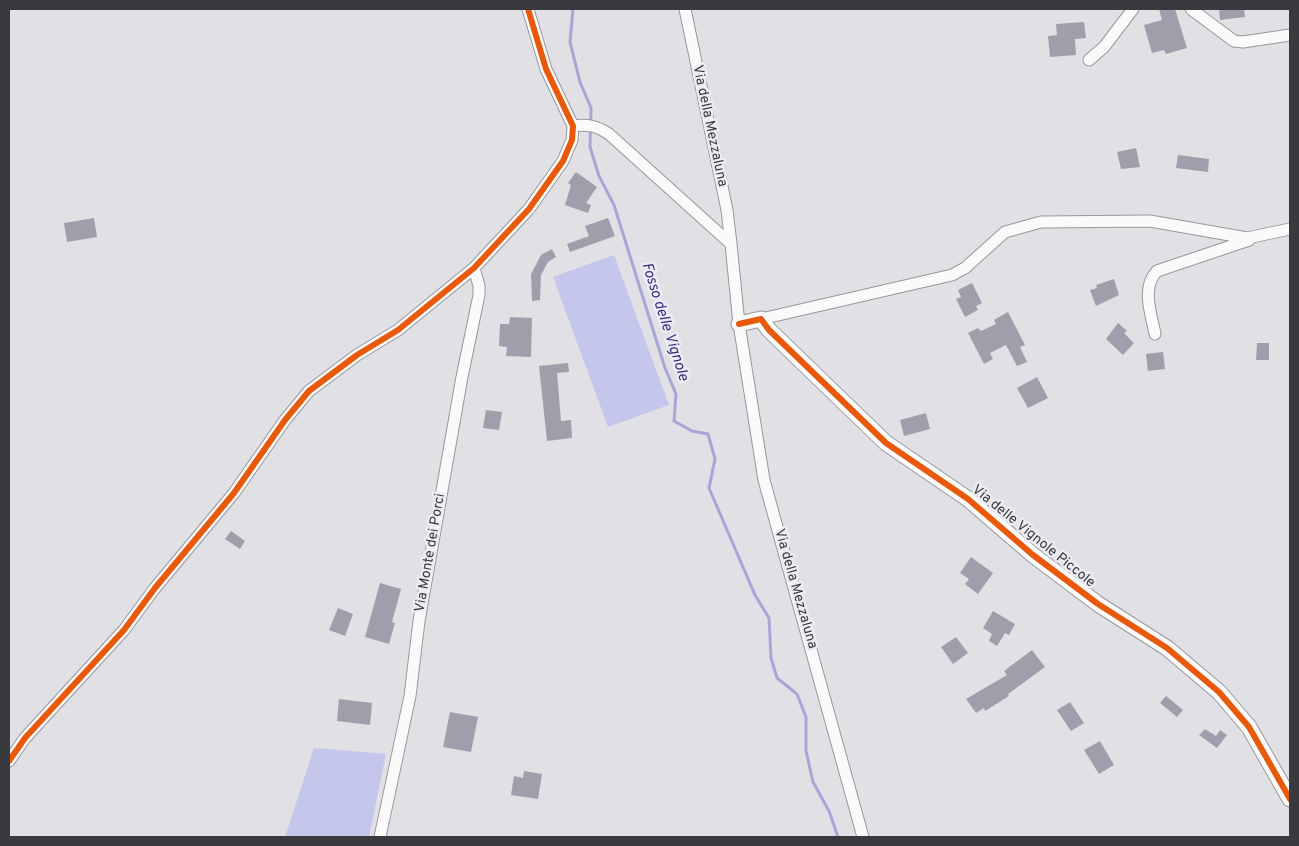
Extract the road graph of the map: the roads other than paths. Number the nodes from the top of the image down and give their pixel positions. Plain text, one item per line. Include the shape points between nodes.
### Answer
1 (528, 9) edge
2 (685, 9) edge
3 (1133, 9) edge
4 (1191, 9) edge
5 (1290, 35) edge
6 (1089, 60) dead end
7 (574, 126) junction
8 (1290, 229) edge
9 (1264, 235) junction
10 (731, 244) junction
11 (474, 268) junction
12 (761, 319) junction
13 (740, 331) junction
14 (1154, 334) dead end
15 (9, 761) edge
16 (1290, 799) edge
17 (380, 837) edge
18 (863, 837) edge

1 - 7 street via 546,69
2 - 10 street, Via della Mezzaluna via 727,210
3 - 6 street via 1104,47
4 - 5 street via 1234,41
7 - 10 street via 600,128 609,134
7 - 11 street via 563,161 529,209
8 - 9 street
9 - 12 street via 1240,237 1141,220 1041,222 1005,232 965,268 952,275
9 - 14 street via 1157,272 1151,279 1148,292
10 - 13 street, Via della Mezzaluna
11 - 15 street via 398,330 357,355 309,391 234,492 124,630 25,738
11 - 17 street, Via Monte dei Porci via 479,295 421,612 412,689
12 - 13 street
12 - 16 street, Via delle Vignole Piccole via 886,443 968,499 1033,555 1098,604 1167,648 1219,692 1249,727
13 - 18 street, Via della Mezzaluna via 764,480

